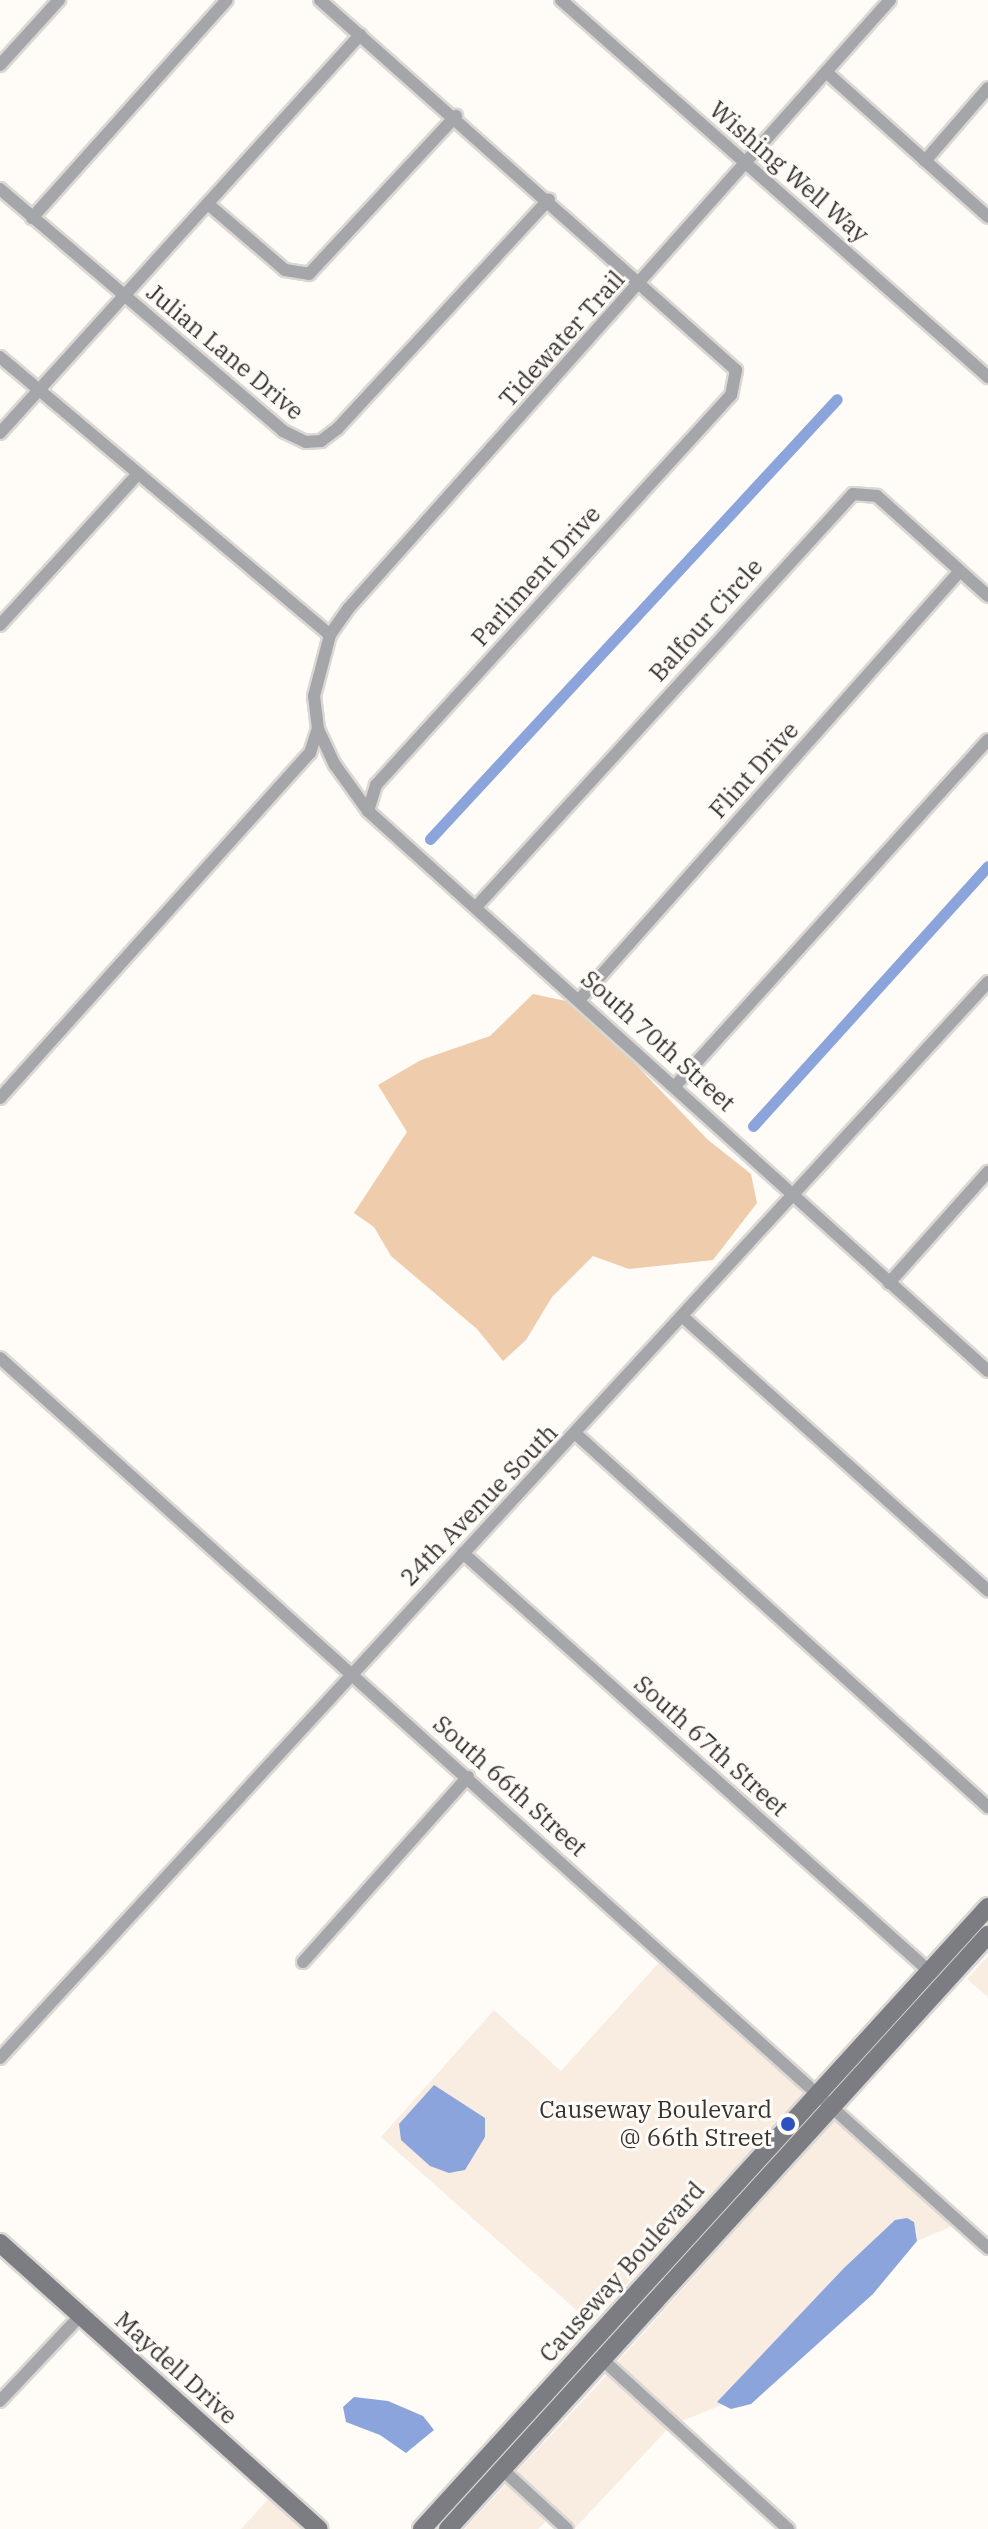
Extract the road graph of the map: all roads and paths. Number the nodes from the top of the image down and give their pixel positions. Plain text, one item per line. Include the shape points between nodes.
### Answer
1 (59, 0) edge
2 (227, 0) edge
3 (320, 0) edge
4 (561, 0) edge
5 (890, 0) edge
6 (360, 35) junction
7 (0, 65) edge
8 (826, 72) junction
9 (988, 88) edge
10 (456, 116) junction
11 (925, 161) junction
12 (747, 165) junction
13 (0, 189) edge
14 (549, 199) junction
15 (208, 204) junction
16 (988, 217) edge
17 (32, 218) junction
18 (642, 283) junction
19 (124, 296) junction
20 (0, 357) edge
21 (988, 377) edge
22 (39, 390) junction
23 (0, 433) edge
24 (138, 474) junction
25 (960, 571) junction
26 (988, 596) edge
27 (0, 625) edge
28 (330, 635) junction
29 (318, 729) junction
30 (988, 740) edge
31 (368, 811) junction
32 (476, 907) junction
33 (988, 982) edge
34 (580, 999) junction
35 (676, 1085) junction
36 (0, 1098) edge
37 (988, 1172) edge
38 (791, 1195) junction
39 (889, 1283) junction
40 (682, 1316) junction
41 (0, 1358) edge
42 (987, 1370) edge
43 (576, 1434) junction
44 (463, 1553) junction
45 (988, 1591) edge
46 (350, 1672) junction
47 (468, 1777) junction
48 (988, 1807) edge
49 (988, 1907) edge
50 (988, 1935) edge
51 (303, 1962) dead end
52 (929, 1971) junction
53 (0, 2058) edge
54 (818, 2093) junction
55 (832, 2107) junction
56 (725, 2194) junction
57 (0, 2243) edge
58 (988, 2248) edge
59 (681, 2273) junction
60 (81, 2315) junction
61 (603, 2360) junction
62 (0, 2401) edge
63 (503, 2470) junction
64 (319, 2529) edge
65 (422, 2529) edge
66 (448, 2529) edge
67 (567, 2529) edge
68 (788, 2529) edge

1 - 7 street
2 - 17 street
3 - 6 street
4 - 12 street, Wishing Well Way
5 - 8 street, Tidewater Trail
6 - 10 street
6 - 15 street
8 - 11 street
8 - 12 street, Tidewater Trail
9 - 11 street
10 - 14 street
10 - 15 street via 309,274 285,270
11 - 16 street
12 - 18 street, Tidewater Trail
12 - 21 street, Wishing Well Way
13 - 17 street, Julian Lane Drive
14 - 18 street
14 - 19 street, Julian Lane Drive via 338,428 315,442 283,431
15 - 19 street
17 - 19 street, Julian Lane Drive
18 - 28 street, Tidewater Trail
18 - 31 street, Parliment Drive via 736,370 731,395 376,785
19 - 22 street
20 - 22 street
22 - 23 street
22 - 24 street
24 - 27 street
24 - 28 street
25 - 26 street, Balfour Circle
25 - 32 street, Balfour Circle via 877,496 862,492 847,498
25 - 34 street, Flint Drive
28 - 29 street, Tidewater Trail via 314,696
29 - 31 street, South 70th Street via 335,765
29 - 36 street via 310,753
30 - 35 street
31 - 32 street, South 70th Street
32 - 34 street, South 70th Street
33 - 38 street, 24th Avenue South
34 - 35 street, South 70th Street
35 - 38 street, South 70th Street
37 - 39 street
38 - 39 street, South 70th Street
38 - 40 street, 24th Avenue South
39 - 42 street, South 70th Street
40 - 43 street, 24th Avenue South
40 - 45 street
41 - 46 street, South 66th Street
43 - 44 street, 24th Avenue South
43 - 48 street
44 - 46 street, 24th Avenue South
44 - 52 street, South 67th Street
46 - 47 street, South 66th Street
46 - 53 street, 24th Avenue South
47 - 51 street
47 - 54 street, South 66th Street
49 - 52 main road, Causeway Boulevard
50 - 55 main road, Causeway Boulevard
52 - 54 main road, Causeway Boulevard
54 - 55 street, South 66th Street
54 - 56 main road, Causeway Boulevard
55 - 58 street, South 66th Street
55 - 59 main road, Causeway Boulevard
56 - 59 main road via 714,2221 683,2256
56 - 65 main road, Causeway Boulevard
57 - 60 main road, Maydell Drive
59 - 61 main road, Causeway Boulevard
60 - 62 street
60 - 64 main road, Maydell Drive
61 - 63 main road, Causeway Boulevard
61 - 68 street
63 - 66 main road, Causeway Boulevard
63 - 67 street

